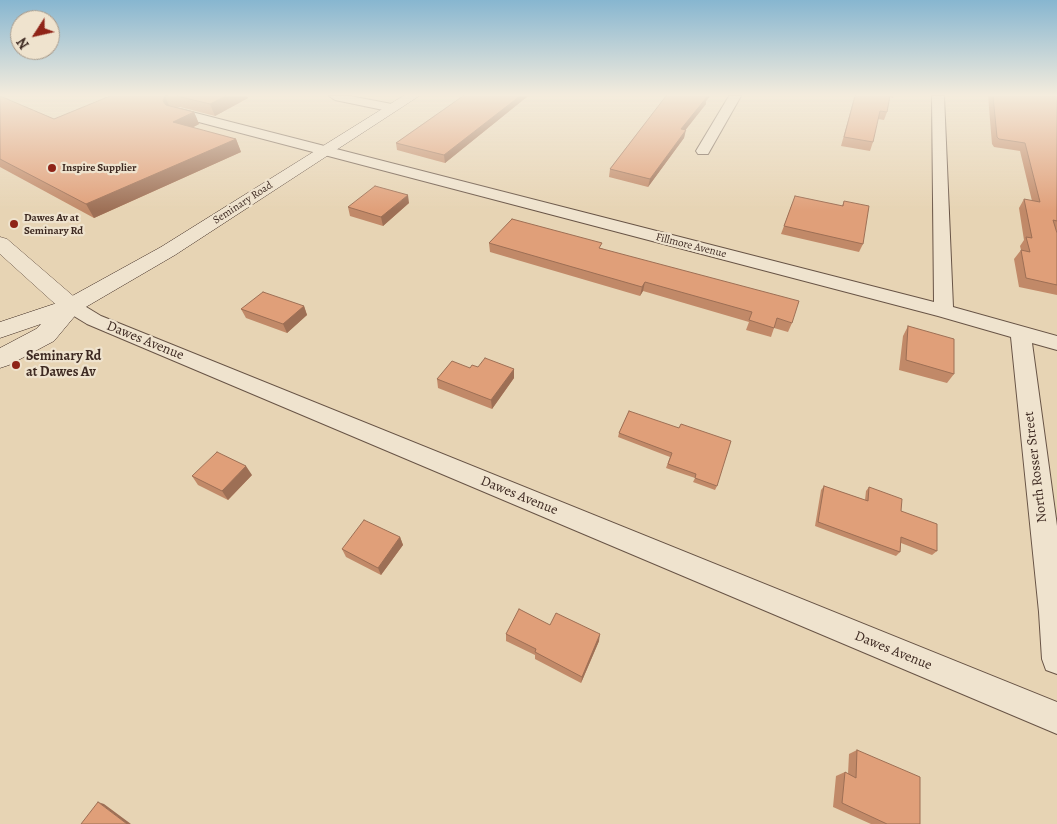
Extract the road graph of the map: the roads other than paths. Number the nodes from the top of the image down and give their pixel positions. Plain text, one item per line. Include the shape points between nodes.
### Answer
1 (262, 134) edge
2 (351, 134) edge
3 (713, 134) edge
4 (939, 134) edge
5 (325, 151) junction
6 (703, 151) dead end
7 (0, 243) edge
8 (71, 306) junction
9 (944, 310) junction
10 (0, 330) edge
11 (1020, 334) junction
12 (1057, 343) edge
13 (0, 359) edge
14 (1057, 659) edge
15 (1057, 718) edge

1 - 5 street, Fillmore Avenue
2 - 5 main road, Seminary Road
3 - 6 street
4 - 9 street
5 - 8 main road, Seminary Road via 168,251
5 - 9 street, Fillmore Avenue
7 - 8 main road, Dawes Avenue
8 - 10 main road, Seminary Road
8 - 13 main road, Seminary Road via 45,335
8 - 15 street, Dawes Avenue via 103,324
9 - 11 street, Fillmore Avenue
11 - 12 street, Fillmore Avenue
11 - 14 street, North Rosser Street

